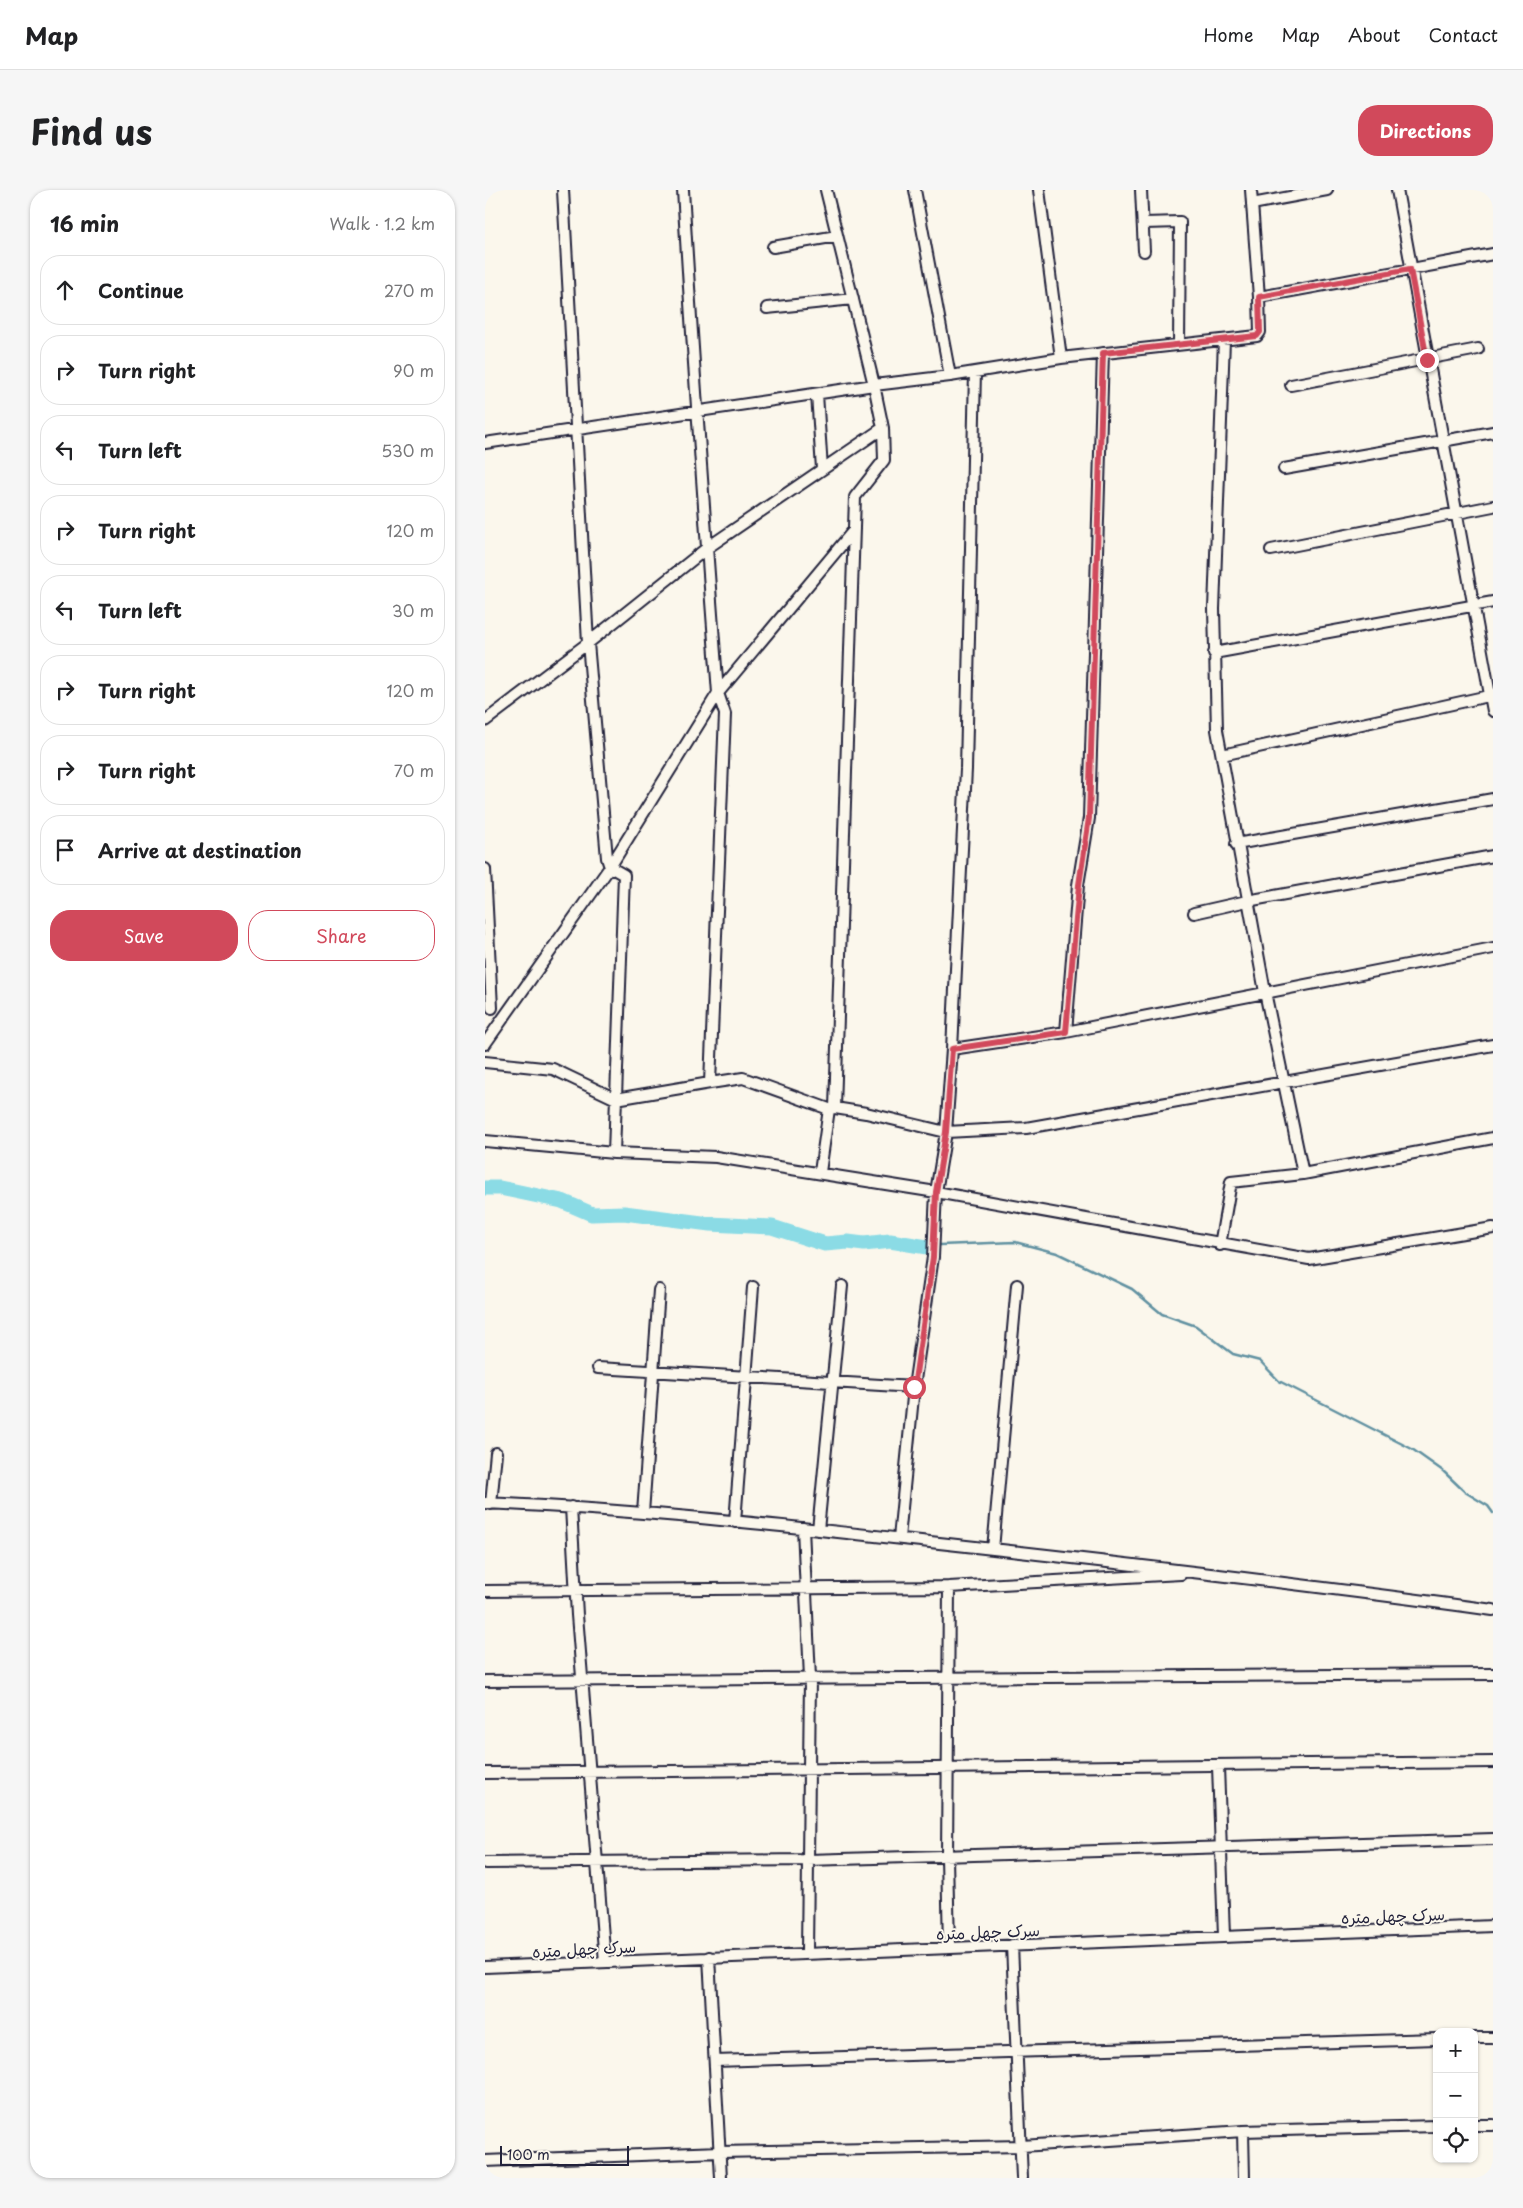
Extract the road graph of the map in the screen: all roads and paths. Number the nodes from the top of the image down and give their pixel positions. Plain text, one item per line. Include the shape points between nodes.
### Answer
1 (563, 190) edge
2 (683, 190) edge
3 (826, 190) edge
4 (915, 190) edge
5 (1039, 190) edge
6 (1141, 190) edge
7 (1251, 190) edge
8 (1327, 190) edge
9 (1397, 190) edge
10 (1252, 204) junction
11 (1144, 223) junction
12 (837, 236) junction
13 (773, 247) dead end
14 (1144, 251) dead end
15 (1493, 254) edge
16 (1410, 269) junction
17 (1259, 297) junction
18 (853, 299) junction
19 (767, 308) dead end
20 (1224, 340) junction
21 (1179, 345) junction
22 (1478, 349) dead end
23 (1103, 353) junction
24 (1061, 358) junction
25 (1427, 360) junction
26 (975, 372) junction
27 (951, 376) junction
28 (874, 385) junction
29 (1291, 385) dead end
30 (817, 394) junction
31 (696, 412) junction
32 (883, 428) junction
33 (575, 430) junction
34 (1493, 432) edge
35 (1442, 441) junction
36 (485, 443) edge
37 (822, 469) junction
38 (1284, 469) dead end
39 (1493, 506) edge
40 (1456, 512) junction
41 (854, 530) junction
42 (707, 548) junction
43 (1271, 550) dead end
44 (1493, 602) edge
45 (1473, 606) junction
46 (588, 643) junction
47 (1214, 653) junction
48 (718, 693) junction
49 (1492, 696) edge
50 (1493, 711) edge
51 (485, 721) edge
52 (1222, 755) junction
53 (1493, 799) edge
54 (1236, 844) junction
55 (1493, 856) edge
56 (610, 867) junction
57 (485, 869) edge
58 (1247, 901) junction
59 (1195, 914) dead end
60 (1493, 948) edge
61 (1265, 992) junction
62 (489, 1008) edge
63 (509, 1008) junction
64 (1066, 1032) junction
65 (485, 1044) edge
66 (1493, 1045) edge
67 (952, 1049) junction
68 (485, 1062) edge
69 (1283, 1082) junction
70 (710, 1083) junction
71 (616, 1099) junction
72 (832, 1108) junction
73 (946, 1132) junction
74 (1493, 1138) edge
75 (485, 1141) edge
76 (614, 1152) junction
77 (820, 1172) junction
78 (1303, 1174) junction
79 (936, 1192) junction
80 (1493, 1228) edge
81 (1220, 1245) junction
82 (1017, 1285) dead end
83 (842, 1286) dead end
84 (753, 1287) dead end
85 (659, 1290) dead end
86 (598, 1368) dead end
87 (655, 1371) junction
88 (746, 1376) junction
89 (833, 1380) junction
90 (914, 1387) junction
91 (496, 1453) dead end
92 (488, 1504) edge
93 (571, 1506) junction
94 (643, 1513) junction
95 (735, 1522) junction
96 (803, 1528) junction
97 (818, 1530) junction
98 (899, 1538) junction
99 (993, 1549) junction
100 (1213, 1572) junction
101 (949, 1587) junction
102 (805, 1589) junction
103 (485, 1591) edge
104 (576, 1591) junction
105 (1493, 1610) edge
106 (1493, 1674) edge
107 (810, 1678) junction
108 (948, 1678) junction
109 (485, 1681) edge
110 (583, 1681) junction
111 (1493, 1762) edge
112 (1218, 1766) junction
113 (948, 1768) junction
114 (809, 1770) junction
115 (590, 1772) junction
116 (485, 1773) edge
117 (1493, 1839) edge
118 (1220, 1848) junction
119 (947, 1857) junction
120 (808, 1860) junction
121 (597, 1862) junction
122 (485, 1863) edge
123 (1493, 1926) edge
124 (1224, 1936) junction
125 (1013, 1945) junction
126 (949, 1947) junction
127 (807, 1954) junction
128 (709, 1957) junction
129 (605, 1962) junction
130 (485, 1967) edge
131 (1478, 2038) edge
132 (1493, 2038) edge
133 (1433, 2039) edge
134 (1018, 2050) junction
135 (715, 2061) junction
136 (1478, 2125) edge
137 (1493, 2125) edge
138 (1433, 2126) edge
139 (1243, 2131) junction
140 (1022, 2146) junction
141 (720, 2152) junction
142 (485, 2161) edge
143 (721, 2178) edge
144 (1022, 2178) edge
145 (1244, 2178) edge

1 - 33 street
2 - 31 street
3 - 12 street
4 - 27 street
5 - 24 street
6 - 11 street
7 - 10 street
8 - 10 street
9 - 16 street
10 - 17 street
11 - 14 street
11 - 21 street via 1180,222
12 - 13 street
12 - 18 street
15 - 16 street
16 - 17 street
16 - 25 street
17 - 20 street via 1259,335
18 - 19 street
18 - 28 street
20 - 21 street
20 - 47 street
21 - 23 street
22 - 25 street
23 - 24 street
23 - 64 street via 1089,818 1079,885
24 - 26 street
25 - 29 street
25 - 35 street
26 - 27 street
26 - 67 street via 966,769
27 - 28 street
28 - 30 street
28 - 32 street
30 - 31 street
30 - 37 street
31 - 33 street
31 - 42 street
32 - 37 street
32 - 41 street via 884,460 855,497
33 - 36 street
33 - 46 street
34 - 35 street
35 - 38 street
35 - 40 street
37 - 42 street
39 - 40 street
40 - 43 street
40 - 45 street
41 - 48 street
41 - 72 street
42 - 46 street
42 - 48 street
44 - 45 street
45 - 47 street
45 - 49 street
46 - 51 street
46 - 56 street
47 - 52 street via 1217,730
48 - 56 street
48 - 70 street via 725,714
49 - 50 street
49 - 52 street
52 - 54 street
53 - 54 street
54 - 58 street
55 - 58 street
56 - 63 street
56 - 71 street via 624,875
57 - 62 street
58 - 59 street
58 - 61 street
60 - 61 street
61 - 64 street
61 - 69 street
62 - 63 street
63 - 65 street
64 - 67 street
66 - 69 street
67 - 73 street
68 - 71 street via 553,1069
69 - 73 street via 1026,1128
69 - 78 street
70 - 71 street
70 - 72 street via 743,1078
71 - 76 street
72 - 73 street
72 - 77 street
73 - 79 street
74 - 78 street
75 - 76 street
76 - 77 street via 716,1157
77 - 79 street
78 - 81 street via 1231,1182
79 - 81 street
79 - 90 street via 933,1257
80 - 81 street via 1309,1259
82 - 99 street
83 - 89 street
84 - 88 street
85 - 87 street
86 - 87 street
87 - 88 street
87 - 94 street
88 - 89 street
88 - 95 street
89 - 90 street
89 - 97 street
90 - 98 street
91 - 92 street
92 - 93 street
93 - 94 street
93 - 104 street
94 - 95 street
95 - 96 street
96 - 97 street
96 - 102 street
97 - 98 street
98 - 99 street
99 - 100 street
100 - 101 street
100 - 105 street
101 - 102 street
101 - 108 street
102 - 104 street
102 - 107 street
103 - 104 street
104 - 110 street
106 - 108 street
107 - 108 street
107 - 110 street
107 - 114 street
108 - 113 street
109 - 110 street
110 - 115 street
111 - 112 street
112 - 113 street
112 - 118 street
113 - 114 street
113 - 119 street
114 - 115 street
114 - 120 street
115 - 116 street
115 - 121 street
117 - 118 street
118 - 119 street
118 - 124 street
119 - 120 street
119 - 126 street
120 - 121 street
120 - 127 street
121 - 122 street
121 - 129 street
123 - 124 street, سرک چهل متره
124 - 125 street, سرک چهل متره
125 - 126 street, سرک چهل متره
125 - 134 street
126 - 127 street, سرک چهل متره
127 - 128 street, سرک چهل متره
128 - 129 street, سرک چهل متره
128 - 135 street
129 - 130 street, سرک چهل متره
131 - 132 street
133 - 134 street
134 - 135 street
134 - 140 street
135 - 141 street
136 - 137 street
138 - 139 street
139 - 140 street
139 - 145 street
140 - 141 street
140 - 144 street
141 - 142 street
141 - 143 street

